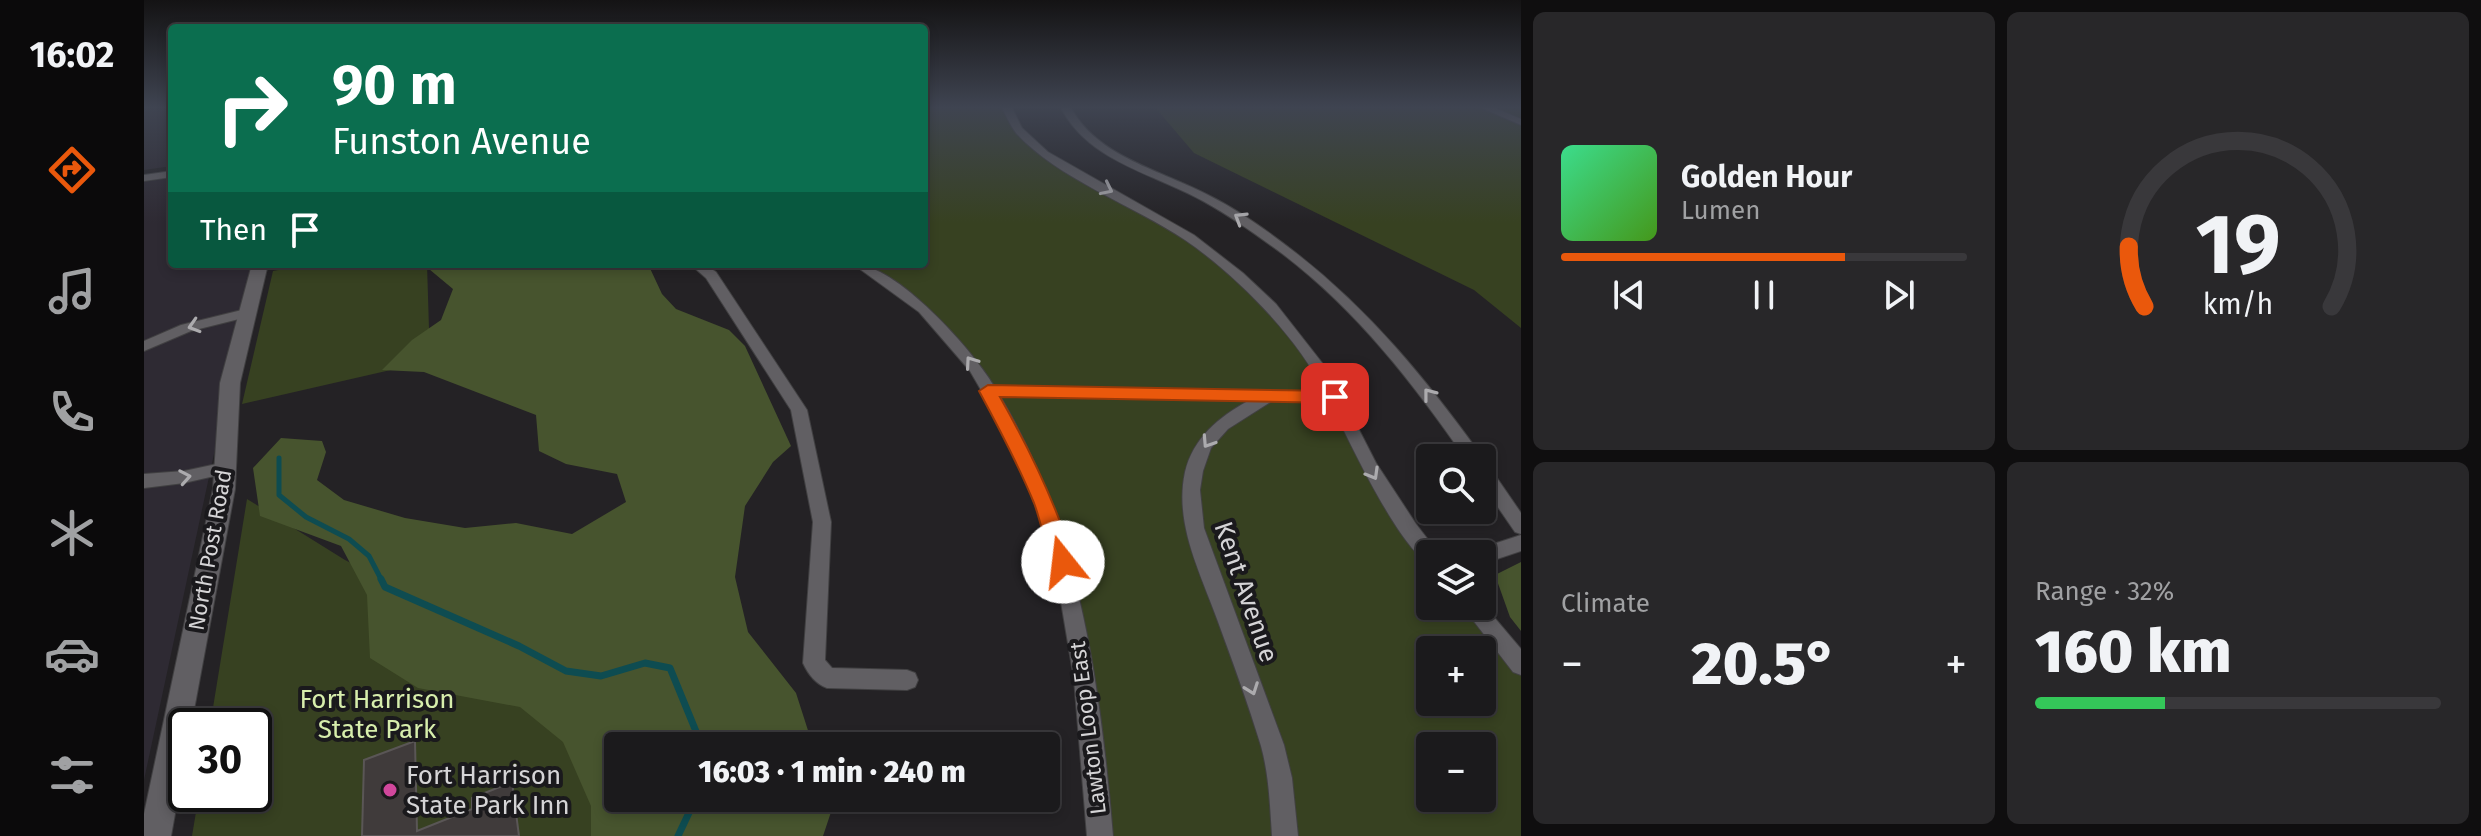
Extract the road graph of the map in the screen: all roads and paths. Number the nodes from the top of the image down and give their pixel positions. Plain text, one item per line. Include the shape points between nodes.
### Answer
1 (1035, 145) edge
2 (1097, 145) edge
3 (168, 175) edge
4 (144, 178) edge
5 (259, 268) edge
6 (701, 268) edge
7 (865, 268) edge
8 (246, 313) junction
9 (144, 346) edge
10 (988, 391) junction
11 (1269, 396) junction
12 (1335, 397) junction
13 (1464, 444) edge
14 (226, 468) junction
15 (144, 481) edge
16 (1496, 490) edge
17 (1521, 527) edge
18 (1419, 540) edge
19 (1521, 543) edge
20 (1496, 551) edge
21 (1484, 620) edge
22 (1521, 665) edge
23 (907, 680) dead end
24 (155, 836) edge
25 (1100, 836) edge
26 (1285, 836) edge

1 -> 12 street via 1167,223 1238,276 1292,332
13 -> 2 street via 1401,360 1325,279 1219,205
3 - 4 street
5 - 8 street, North Post Road
6 - 23 street via 799,410 822,522 814,663 827,678
10 -> 7 street, Lawton Loop East via 959,345 932,316
8 -> 9 street via 186,328
8 - 14 street, North Post Road via 227,402
10 - 11 street
10 - 25 street, Lawton Loop East via 1028,463 1063,562 1089,713
11 - 12 street
11 -> 26 street, Kent Avenue via 1215,431 1195,467 1192,495 1201,547 1272,745
12 -> 18 street via 1382,489
15 -> 14 street
14 - 24 street, North Post Road
16 - 17 street
19 - 20 street
21 - 22 street

